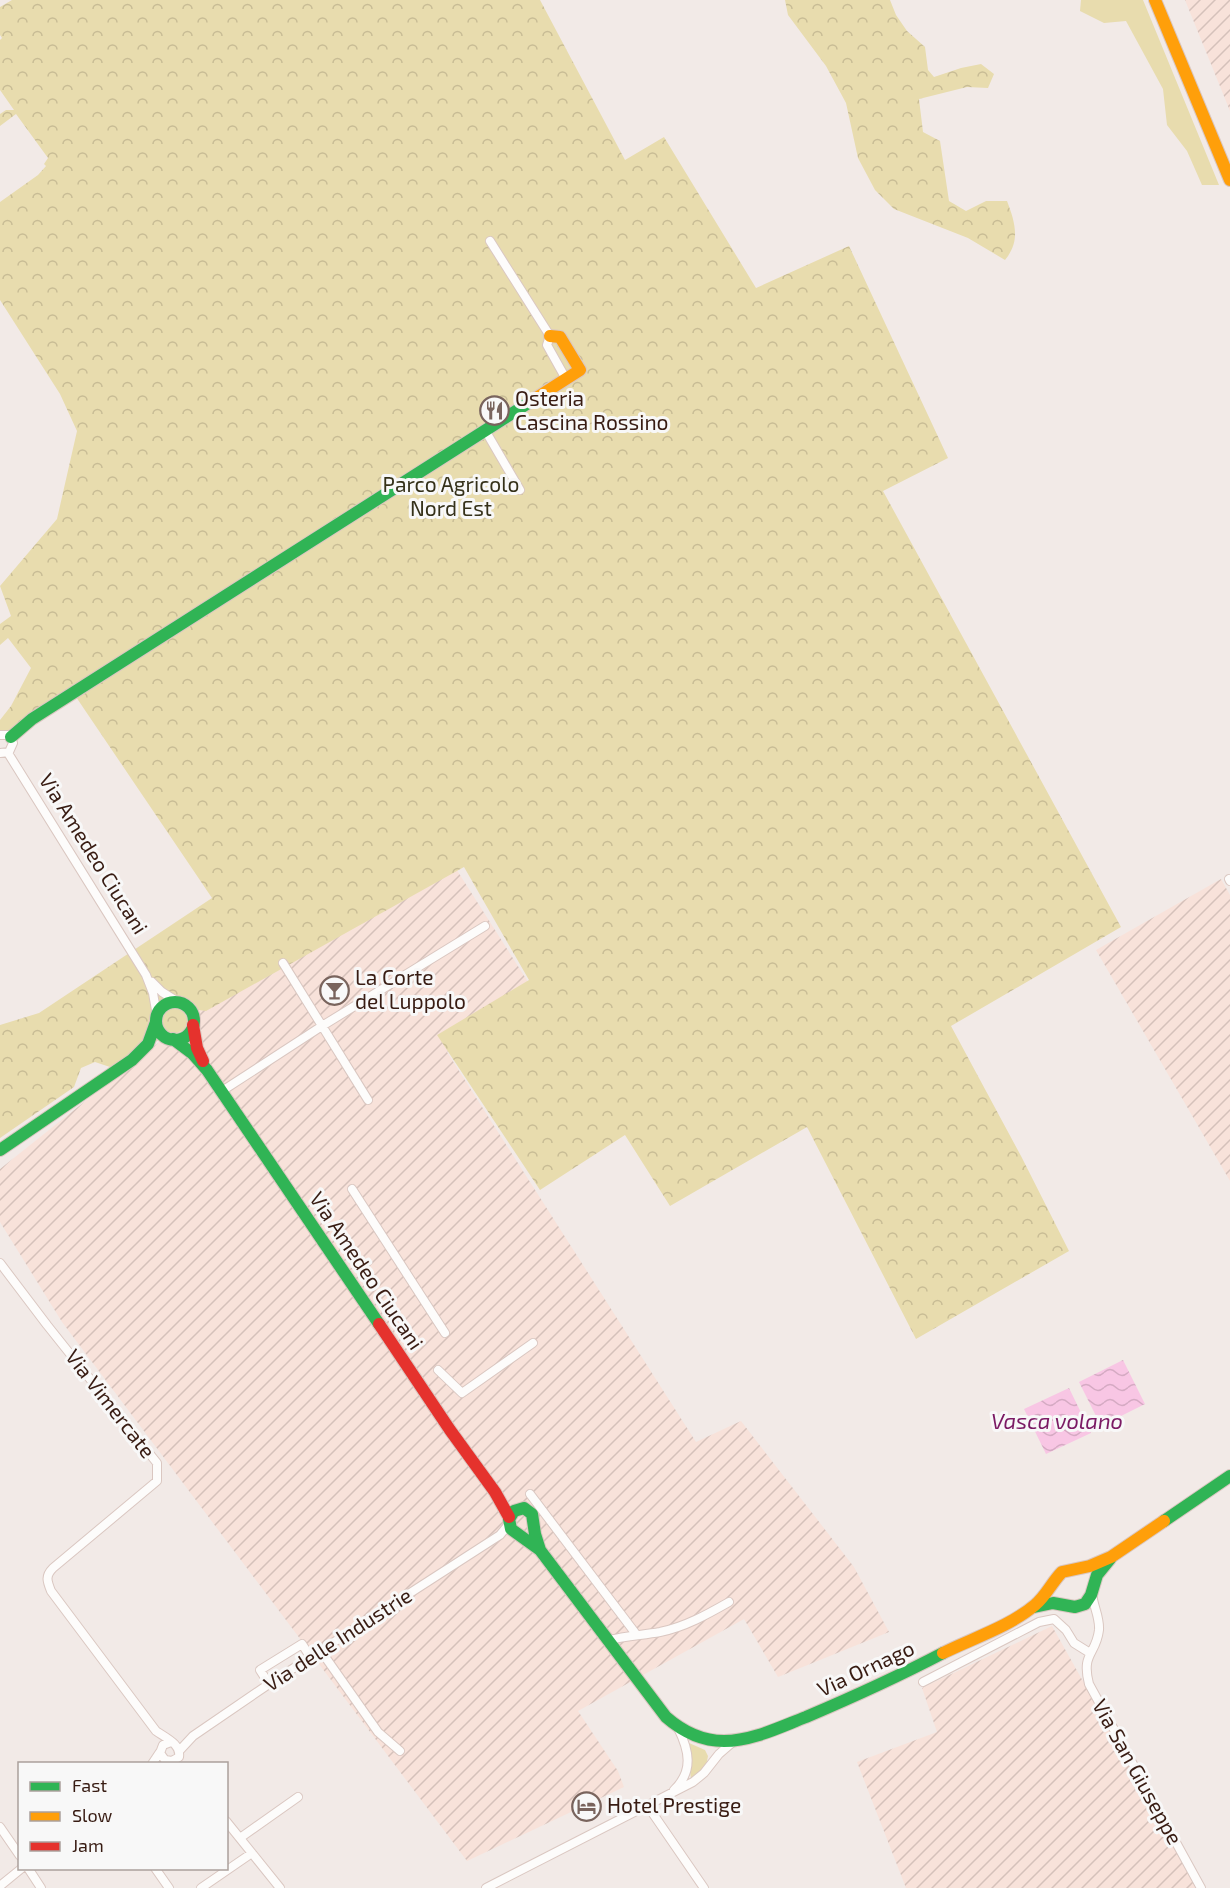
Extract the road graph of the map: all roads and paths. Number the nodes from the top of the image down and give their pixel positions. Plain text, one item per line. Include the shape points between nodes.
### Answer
1 (1155, 0) edge
2 (1230, 180) edge
3 (490, 241) dead end
4 (550, 336) joint
5 (485, 430) junction
6 (520, 490) dead end
7 (5, 736) edge
8 (4, 753) edge
9 (485, 926) dead end
10 (283, 963) dead end
11 (146, 975) junction
12 (178, 1002) junction
13 (157, 1019) junction
14 (193, 1025) junction
15 (322, 1026) junction
16 (172, 1039) junction
17 (143, 1049) junction
18 (207, 1070) junction
19 (222, 1091) junction
20 (368, 1101) dead end
21 (0, 1150) edge
22 (352, 1189) dead end
23 (0, 1263) edge
24 (445, 1333) dead end
25 (533, 1343) dead end
26 (438, 1370) dead end
27 (1230, 1476) edge
28 (495, 1492) junction
29 (530, 1494) dead end
30 (520, 1508) junction
31 (513, 1527) junction
32 (534, 1528) junction
33 (540, 1550) junction
34 (1111, 1557) junction
35 (1076, 1569) junction
36 (1055, 1581) junction
37 (1092, 1590) junction
38 (729, 1602) dead end
39 (1065, 1605) junction
40 (1033, 1607) junction
41 (1079, 1607) junction
42 (1099, 1622) junction
43 (636, 1634) junction
44 (609, 1640) junction
45 (321, 1651) junction
46 (1090, 1653) junction
47 (938, 1656) junction
48 (311, 1658) junction
49 (948, 1669) junction
50 (923, 1682) dead end
51 (269, 1684) junction
52 (678, 1728) junction
53 (156, 1731) junction
54 (707, 1739) junction
55 (735, 1740) junction
56 (171, 1742) junction
57 (160, 1750) junction
58 (180, 1751) junction
59 (400, 1751) dead end
60 (153, 1762) edge
61 (170, 1762) edge
62 (183, 1762) edge
63 (712, 1762) junction
64 (672, 1792) junction
65 (298, 1797) dead end
66 (658, 1799) junction
67 (647, 1805) junction
68 (228, 1823) edge
69 (659, 1823) junction
70 (0, 1827) edge
71 (240, 1838) junction
72 (18, 1853) edge
73 (252, 1853) junction
74 (228, 1869) edge
75 (21, 1870) edge
76 (29, 1870) edge
77 (156, 1870) edge
78 (227, 1870) edge
79 (0, 1886) edge
80 (41, 1888) edge
81 (169, 1888) edge
82 (201, 1888) edge
83 (280, 1888) edge
84 (486, 1888) edge
85 (704, 1888) edge
86 (1201, 1888) edge

1 - 2 main road
3 - 4 street
4 - 5 main road via 560,337 580,370
5 - 6 street
5 - 7 main road
7 - 8 street via 13,746
8 - 11 street, Via Amedeo Ciucani
9 - 15 street
10 - 15 street
11 - 12 street, Via Amedeo Ciucani
11 - 13 street, Via Amedeo Ciucani
12 - 13 main road via 165,1005
12 - 14 main road, Via Amedeo Ciucani via 190,1010
13 - 16 main road, Via Amedeo Ciucani via 161,1033
13 - 17 main road
14 - 16 main road via 186,1035
14 - 18 main road, Via Amedeo Ciucani via 197,1048
15 - 19 street
15 - 20 street
16 - 17 main road
16 - 18 main road, Via Amedeo Ciucani
17 - 21 main road
18 - 19 main road, Via Amedeo Ciucani
19 - 28 main road, Via Amedeo Ciucani
22 - 24 street
23 - 53 street, Via Vimercate via 157,1463 157,1481 53,1568 46,1580
25 - 26 street via 462,1393
27 - 34 main road, Via Ornago
28 - 30 main road, Via Amedeo Ciucani
28 - 31 main road, Via Amedeo Ciucani
29 - 43 street
30 - 31 main road via 513,1512
30 - 32 main road, Via Amedeo Ciucani via 533,1514
31 - 32 main road via 528,1533
31 - 33 main road, Via Amedeo Ciucani
31 - 45 street, Via delle Industrie
32 - 33 main road, Via Amedeo Ciucani
33 - 44 main road, Via Amedeo Ciucani
34 - 35 main road, Via Ornago
34 - 37 main road, Via Ornago via 1099,1571
35 - 36 main road, Via Ornago via 1064,1571
35 - 37 main road via 1088,1576
36 - 39 main road via 1056,1595
36 - 40 main road, Via Ornago
37 - 41 main road, Via Ornago via 1087,1602
37 - 42 street
38 - 43 street via 697,1620 661,1632
39 - 40 main road, Via Ornago
39 - 41 main road, Via Ornago
40 - 47 main road, Via Ornago
41 - 42 street
42 - 46 street, Via San Giuseppe
43 - 44 street
44 - 52 main road, Via Amedeo Ciucani
45 - 48 street, Via delle Industrie
45 - 59 street via 378,1732
46 - 49 street via 1074,1643 1054,1619 1040,1622
46 - 86 street, Via San Giuseppe via 1085,1669 1089,1684
47 - 49 street
47 - 55 main road, Via Ornago via 844,1702 779,1728
48 - 51 street, Via delle Industrie
48 - 51 street via 302,1644 260,1670
49 - 50 street
51 - 58 street, Via delle Industrie via 193,1736
52 - 54 main road, Via Amedeo Ciucani
52 - 64 street via 689,1761 684,1779
53 - 56 street, Via Vimercate
53 - 57 street, Via Vimercate
54 - 55 main road, Via Ornago
54 - 63 street
55 - 63 street
56 - 57 street
56 - 58 street
57 - 60 street
57 - 61 street via 163,1759
58 - 61 street via 178,1758
58 - 62 street
63 - 64 street via 696,1780
64 - 66 street
65 - 71 street
66 - 67 street
66 - 69 street
67 - 69 street
67 - 84 street
68 - 71 street
69 - 85 street
70 - 72 street
71 - 73 street
73 - 74 street
73 - 83 street
75 - 79 street
76 - 80 street
77 - 81 street
78 - 82 street

